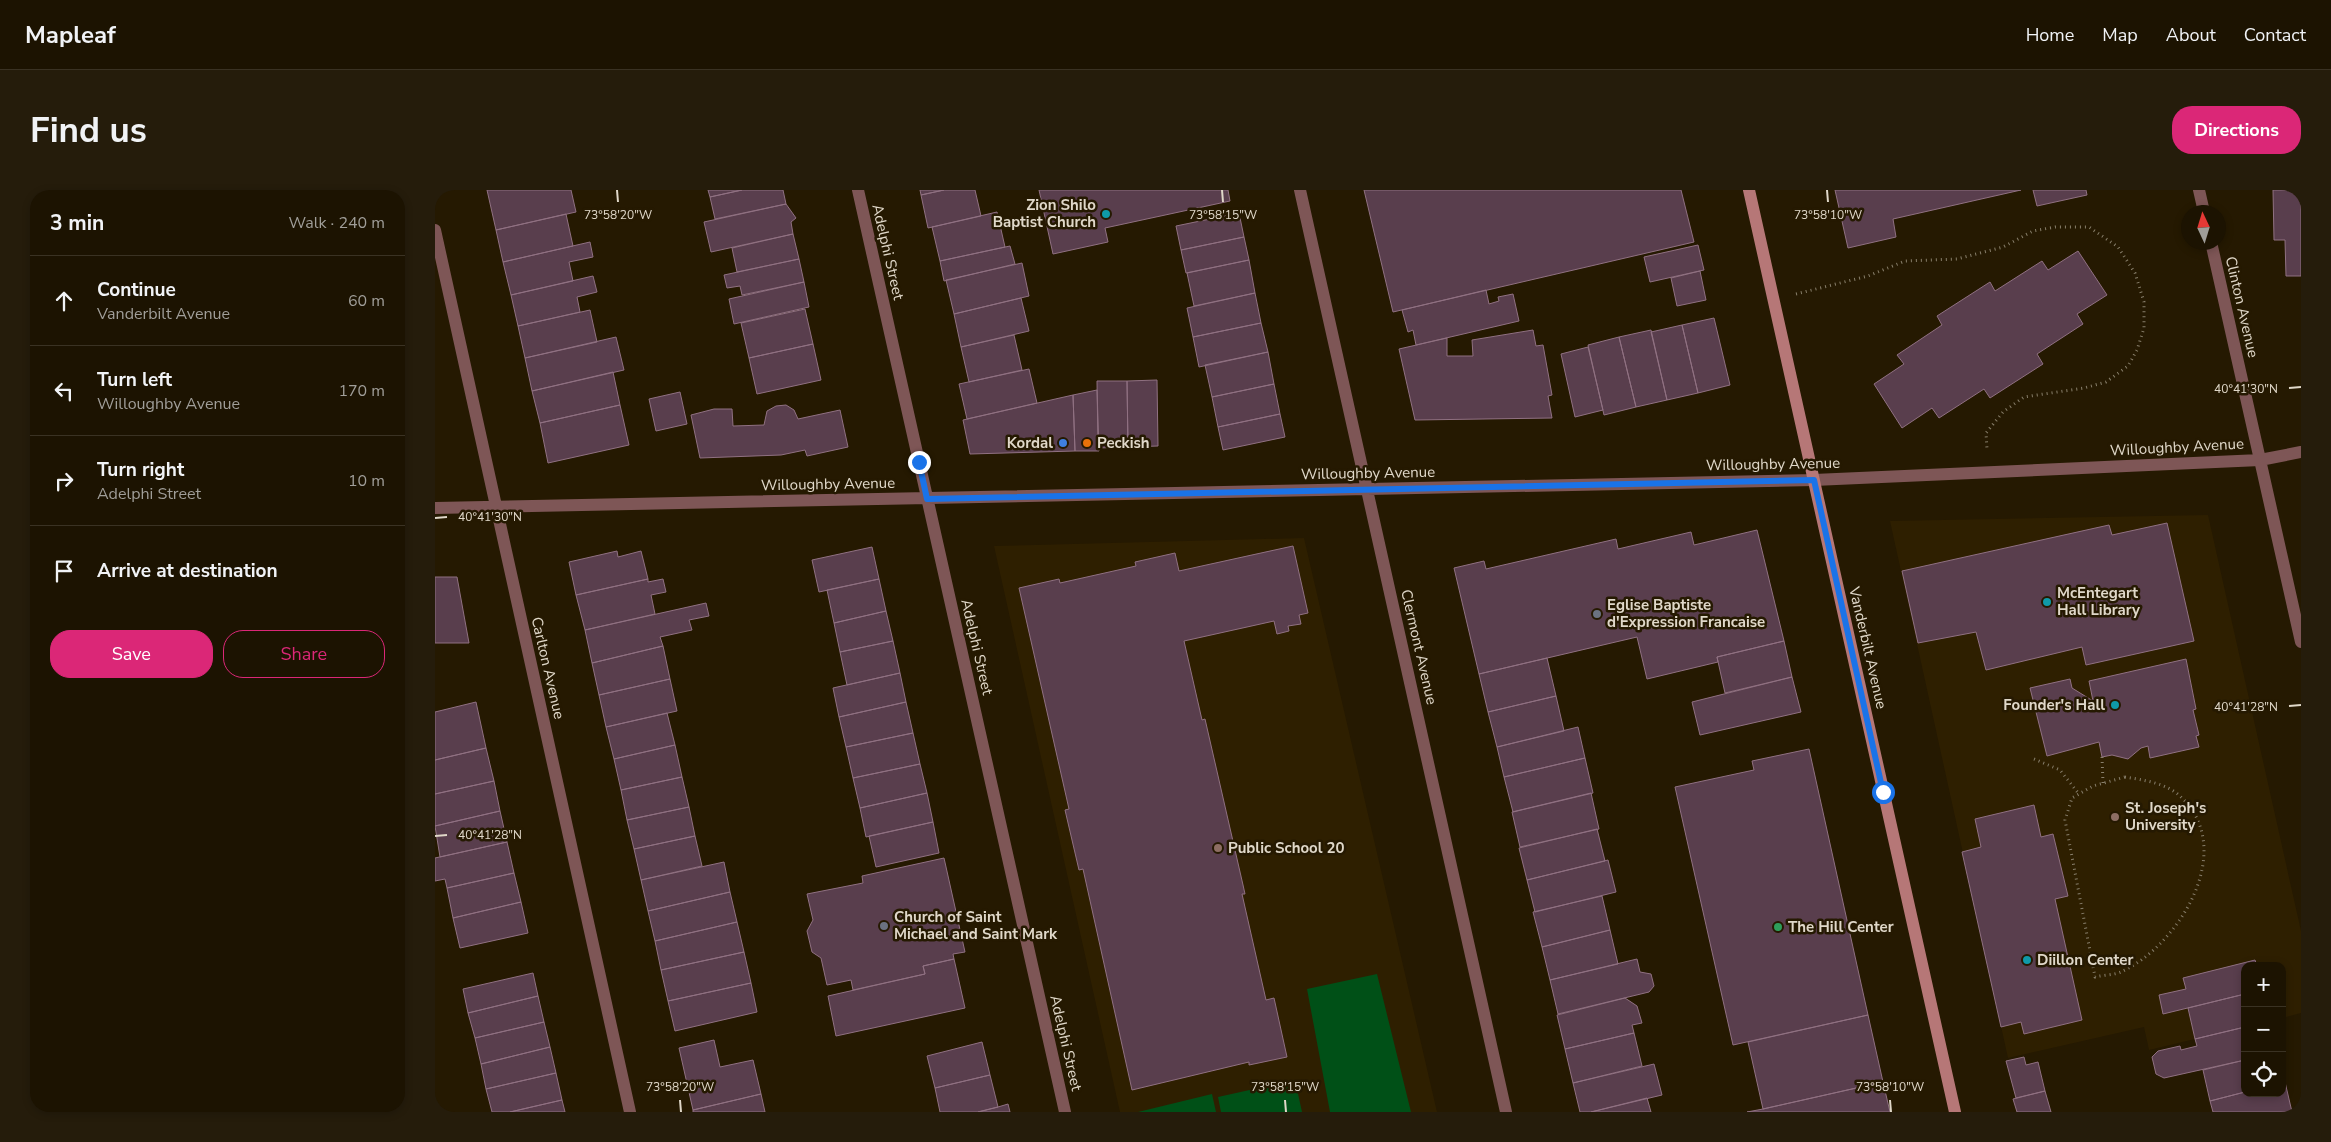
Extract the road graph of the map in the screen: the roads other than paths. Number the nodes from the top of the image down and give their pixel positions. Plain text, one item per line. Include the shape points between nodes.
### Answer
1 (858, 190) edge
2 (1300, 190) edge
3 (1749, 190) edge
4 (2199, 190) edge
5 (2202, 205) edge
6 (435, 230) edge
7 (2213, 250) edge
8 (2301, 452) edge
9 (2260, 460) junction
10 (1814, 480) junction
11 (1367, 490) junction
12 (927, 499) junction
13 (495, 506) junction
14 (435, 508) edge
15 (2301, 642) edge
16 (630, 1112) edge
17 (1065, 1112) edge
18 (1506, 1112) edge
19 (1955, 1112) edge

1 - 12 street, Adelphi Street
2 - 11 street, Clermont Avenue
3 - 10 main road, Vanderbilt Avenue
4 - 5 street
6 - 13 street, Carlton Avenue
7 - 9 street, Clinton Avenue
8 - 9 street, Willoughby Avenue
9 - 10 street, Willoughby Avenue
9 - 15 street, Clinton Avenue
10 - 11 street, Willoughby Avenue
10 - 19 main road, Vanderbilt Avenue
11 - 12 street, Willoughby Avenue
11 - 18 street, Clermont Avenue
12 - 13 street, Willoughby Avenue
12 - 17 street, Adelphi Street
13 - 14 street, Willoughby Avenue
13 - 16 street, Carlton Avenue

